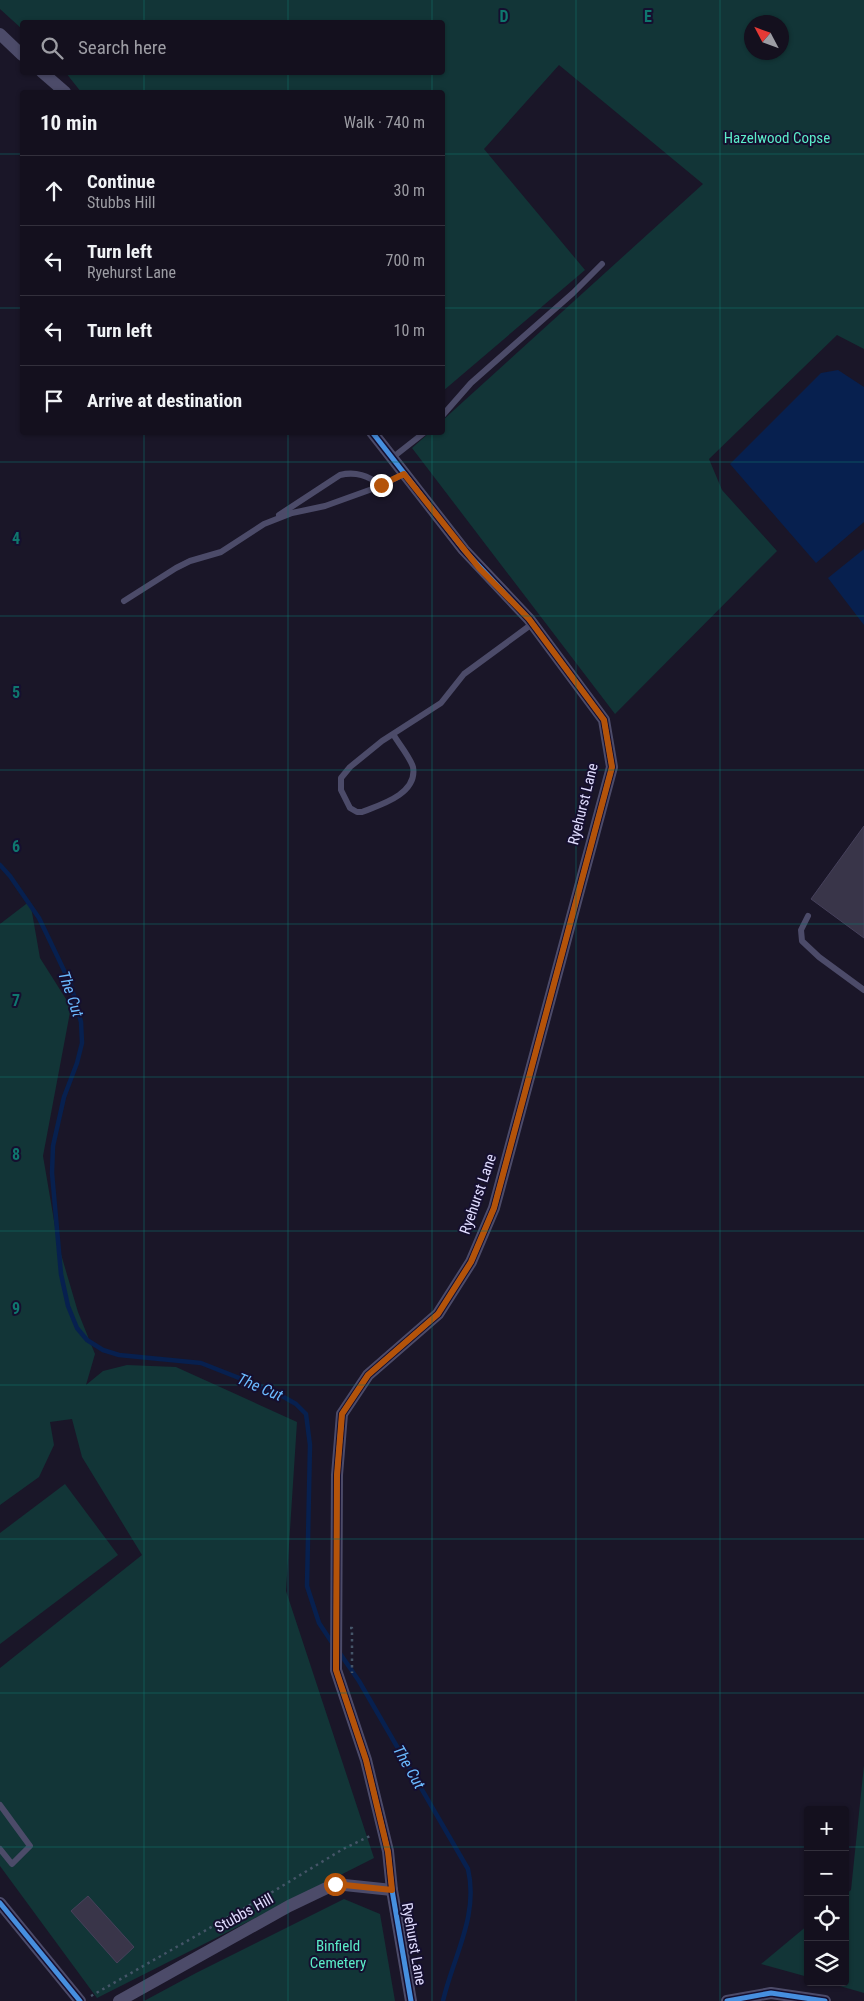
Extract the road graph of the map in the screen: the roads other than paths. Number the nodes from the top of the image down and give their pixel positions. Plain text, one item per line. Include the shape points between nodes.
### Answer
1 (0, 34) edge
2 (20, 53) edge
3 (45, 75) edge
4 (58, 90) edge
5 (602, 264) dead end
6 (445, 413) edge
7 (374, 435) edge
8 (421, 435) edge
9 (392, 458) junction
10 (404, 474) junction
11 (381, 485) junction
12 (272, 520) junction
13 (124, 601) dead end
14 (532, 624) junction
15 (393, 734) junction
16 (808, 916) dead end
17 (864, 990) edge
18 (0, 1806) edge
19 (0, 1849) edge
20 (392, 1890) junction
21 (0, 1903) edge
22 (80, 2001) edge
23 (119, 2001) edge
24 (412, 2001) edge
25 (728, 2001) edge
26 (825, 2001) edge

1 - 2 street
3 - 4 street
5 - 6 lane via 471,383
7 - 9 street, Ryehurst Lane
8 - 9 lane
9 - 10 street, Ryehurst Lane
10 - 11 lane
10 - 14 street, Ryehurst Lane via 479,568
11 - 12 lane via 324,506
11 - 12 lane via 363,475 340,475
12 - 13 lane via 221,552 190,560
14 - 15 lane via 464,674 441,703
14 - 20 street, Ryehurst Lane via 604,720 612,767 494,1208 471,1262 438,1314 368,1375 342,1414 337,1475 336,1666 366,1760 388,1852
15 - 15 lane via 361,756 341,778 344,797 356,812 398,796 413,776 413,766
16 - 17 lane via 801,930 802,941
18 - 19 lane via 30,1846 12,1864
20 - 23 street, Stubbs Hill via 335,1884 289,1906
20 - 24 street, Ryehurst Lane
21 - 22 street
25 - 26 street via 771,1993

